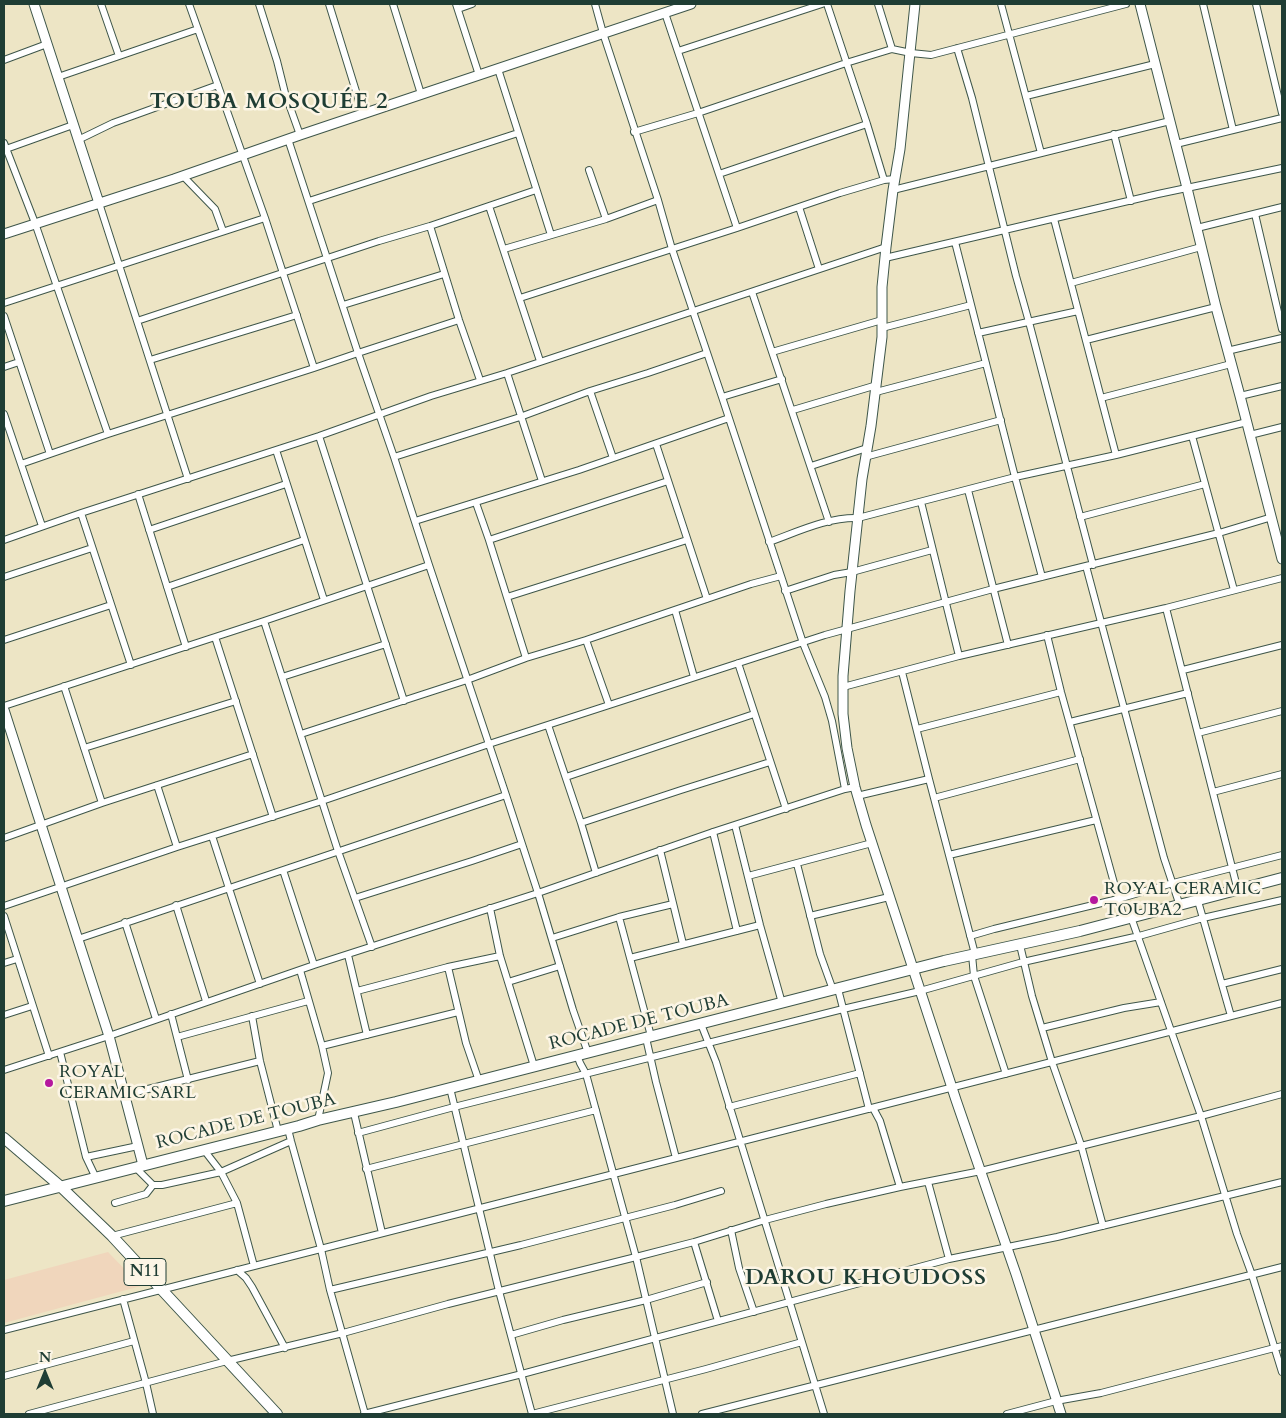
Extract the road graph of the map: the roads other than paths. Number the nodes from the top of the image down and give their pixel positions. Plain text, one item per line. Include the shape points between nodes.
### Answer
1 (34, 4) edge
2 (101, 4) edge
3 (189, 4) edge
4 (259, 4) edge
5 (329, 4) edge
6 (393, 4) edge
7 (472, 4) edge
8 (595, 4) edge
9 (691, 4) edge
10 (822, 4) edge
11 (827, 4) edge
12 (878, 4) edge
13 (916, 4) edge
14 (1001, 4) edge
15 (1126, 4) edge
16 (1140, 4) edge
17 (1203, 4) edge
18 (1256, 4) edge
19 (682, 5) edge
20 (457, 6) edge
21 (665, 13) junction
22 (198, 29) junction
23 (603, 33) junction
24 (1008, 34) junction
25 (47, 44) junction
26 (957, 48) junction
27 (892, 50) junction
28 (678, 51) junction
29 (911, 53) junction
30 (119, 56) junction
31 (4, 60) edge
32 (846, 63) junction
33 (1155, 64) junction
34 (498, 69) junction
35 (479, 75) junction
36 (1282, 76) edge
37 (58, 77) junction
38 (1274, 78) junction
39 (218, 85) junction
40 (421, 94) junction
41 (1026, 96) junction
42 (698, 113) junction
43 (1282, 113) edge
44 (363, 114) junction
45 (1282, 118) edge
46 (1170, 121) junction
47 (867, 124) junction
48 (73, 125) junction
49 (1233, 130) junction
50 (634, 132) junction
51 (518, 133) junction
52 (1114, 134) junction
53 (300, 135) junction
54 (288, 139) junction
55 (78, 140) junction
56 (1176, 144) junction
57 (5, 146) edge
58 (1041, 153) junction
59 (243, 156) junction
60 (989, 167) junction
61 (1282, 168) edge
62 (589, 170) dead end
63 (719, 174) junction
64 (183, 176) junction
65 (895, 179) junction
66 (884, 180) junction
67 (1188, 188) junction
68 (536, 190) junction
69 (893, 190) junction
70 (308, 200) junction
71 (658, 200) junction
72 (1131, 201) junction
73 (99, 203) junction
74 (489, 206) junction
75 (799, 207) junction
76 (1282, 207) edge
77 (1255, 214) junction
78 (265, 218) junction
79 (606, 219) junction
80 (1054, 219) junction
81 (35, 223) junction
82 (430, 226) junction
83 (737, 228) junction
84 (1197, 228) junction
85 (1005, 230) junction
86 (223, 231) junction
87 (4, 234) edge
88 (551, 235) junction
89 (955, 242) junction
90 (886, 247) junction
91 (1201, 248) junction
92 (504, 249) junction
93 (672, 249) junction
94 (328, 258) junction
95 (886, 258) junction
96 (119, 265) junction
97 (818, 269) junction
98 (283, 273) junction
99 (444, 274) junction
100 (1071, 283) junction
101 (56, 285) junction
102 (752, 292) junction
103 (520, 298) junction
104 (4, 303) edge
105 (343, 305) junction
106 (971, 306) junction
107 (1216, 307) junction
108 (1078, 311) junction
109 (693, 312) junction
110 (297, 315) junction
111 (4, 316) edge
112 (459, 320) junction
113 (137, 321) junction
114 (1029, 322) junction
115 (882, 324) junction
116 (1282, 329) edge
117 (978, 334) junction
118 (1282, 338) edge
119 (1086, 340) junction
120 (1227, 351) junction
121 (358, 352) junction
122 (772, 352) junction
123 (707, 353) junction
124 (150, 360) junction
125 (540, 361) junction
126 (19, 362) junction
127 (986, 363) junction
128 (1231, 364) junction
129 (4, 367) edge
130 (314, 368) junction
131 (507, 373) junction
132 (782, 379) junction
133 (480, 380) junction
134 (1282, 386) edge
135 (876, 388) junction
136 (590, 391) junction
137 (1240, 396) junction
138 (722, 398) junction
139 (1101, 398) junction
140 (793, 410) junction
141 (379, 414) junction
142 (167, 415) junction
143 (4, 417) edge
144 (520, 417) junction
145 (729, 418) junction
146 (1000, 420) junction
147 (1246, 422) junction
148 (1282, 428) edge
149 (108, 434) junction
150 (1250, 435) junction
151 (319, 436) junction
152 (1192, 436) junction
153 (656, 444) junction
154 (276, 450) junction
155 (866, 453) junction
156 (50, 454) junction
157 (1116, 455) junction
158 (394, 457) junction
159 (613, 458) junction
160 (21, 464) junction
161 (811, 466) junction
162 (1066, 466) junction
163 (1015, 477) junction
164 (188, 479) junction
165 (668, 481) junction
166 (542, 482) junction
167 (286, 484) junction
168 (1205, 484) junction
169 (968, 490) junction
170 (138, 494) junction
171 (921, 502) junction
172 (476, 503) junction
173 (81, 513) junction
174 (1080, 517) junction
175 (858, 518) junction
176 (1272, 518) junction
177 (415, 521) junction
178 (829, 522) junction
179 (42, 526) junction
180 (149, 530) junction
181 (1219, 533) junction
182 (4, 540) edge
183 (304, 540) junction
184 (489, 540) junction
185 (687, 540) junction
186 (769, 542) junction
187 (92, 548) junction
188 (932, 550) junction
189 (1282, 559) edge
190 (429, 565) junction
191 (1089, 565) junction
192 (852, 572) junction
193 (780, 576) junction
194 (4, 577) edge
195 (1042, 577) junction
196 (1282, 578) edge
197 (368, 586) junction
198 (167, 587) junction
199 (994, 589) junction
200 (1234, 590) junction
201 (786, 591) junction
202 (508, 597) junction
203 (707, 599) junction
204 (324, 600) junction
205 (946, 602) junction
206 (111, 605) junction
207 (1166, 608) junction
208 (675, 610) junction
209 (264, 621) junction
210 (1101, 622) junction
211 (846, 630) junction
212 (1047, 635) junction
213 (215, 637) junction
214 (4, 640) edge
215 (586, 640) junction
216 (803, 643) junction
217 (386, 644) junction
218 (1282, 644) edge
219 (1008, 645) junction
220 (186, 647) junction
221 (960, 656) junction
222 (526, 658) junction
223 (738, 663) junction
224 (131, 665) junction
225 (1183, 670) junction
226 (902, 672) junction
227 (282, 677) junction
228 (694, 677) junction
229 (467, 680) junction
230 (64, 686) junction
231 (843, 687) junction
232 (1061, 692) junction
233 (1188, 693) junction
234 (404, 700) junction
235 (236, 701) junction
236 (608, 705) junction
237 (4, 706) edge
238 (1124, 708) junction
239 (4, 710) edge
240 (1282, 711) edge
241 (754, 714) junction
242 (1070, 722) junction
243 (548, 725) junction
244 (917, 729) junction
245 (1198, 733) junction
246 (301, 734) junction
247 (489, 744) junction
248 (84, 748) junction
249 (253, 754) junction
250 (1080, 759) junction
251 (770, 762) junction
252 (1282, 774) edge
253 (566, 777) junction
254 (928, 779) junction
255 (157, 785) junction
256 (845, 789) junction
257 (856, 792) junction
258 (1213, 792) junction
259 (506, 795) junction
260 (934, 798) junction
261 (322, 801) junction
262 (102, 803) junction
263 (786, 809) junction
264 (273, 817) junction
265 (1096, 820) junction
266 (581, 823) junction
267 (41, 824) junction
268 (735, 825) junction
269 (712, 832) junction
270 (212, 836) junction
271 (4, 838) edge
272 (522, 844) junction
273 (872, 844) junction
274 (177, 847) junction
275 (660, 850) junction
276 (338, 851) junction
277 (949, 855) junction
278 (1282, 855) edge
279 (797, 864) junction
280 (1233, 868) junction
281 (283, 870) junction
282 (596, 872) junction
283 (748, 876) junction
284 (1282, 878) edge
285 (1173, 883) junction
286 (61, 886) junction
287 (229, 888) junction
288 (1238, 891) junction
289 (538, 892) junction
290 (889, 897) junction
291 (355, 898) junction
292 (1118, 899) junction
293 (1282, 900) edge
294 (1198, 901) junction
295 (673, 904) junction
296 (176, 905) junction
297 (4, 906) edge
298 (1180, 906) junction
299 (490, 908) junction
300 (4, 916) edge
301 (810, 916) junction
302 (620, 918) junction
303 (1128, 918) junction
304 (1203, 918) junction
305 (125, 922) junction
306 (760, 925) junction
307 (737, 931) junction
308 (970, 936) junction
309 (1139, 936) junction
310 (552, 938) junction
311 (78, 939) junction
312 (683, 944) junction
313 (1020, 944) junction
314 (372, 947) junction
315 (348, 955) junction
316 (973, 955) junction
317 (500, 956) junction
318 (630, 958) junction
319 (17, 959) junction
320 (1023, 962) junction
321 (4, 963) edge
322 (314, 965) junction
323 (560, 966) junction
324 (448, 967) junction
325 (913, 969) junction
326 (1282, 969) edge
327 (300, 970) junction
328 (974, 976) junction
329 (508, 982) junction
330 (260, 984) junction
331 (1222, 984) junction
332 (836, 990) junction
333 (356, 991) junction
334 (920, 991) junction
335 (308, 1001) junction
336 (206, 1002) junction
337 (1160, 1002) junction
338 (782, 1003) junction
339 (1282, 1003) edge
340 (32, 1006) junction
341 (843, 1008) junction
342 (458, 1012) junction
343 (171, 1014) junction
344 (4, 1016) edge
345 (252, 1016) junction
346 (1231, 1016) junction
347 (156, 1019) junction
348 (701, 1024) junction
349 (1042, 1028) junction
350 (1171, 1031) junction
351 (368, 1034) junction
352 (108, 1036) junction
353 (178, 1037) junction
354 (648, 1037) junction
355 (708, 1043) junction
356 (322, 1046) junction
357 (60, 1052) junction
358 (588, 1052) junction
359 (577, 1055) junction
360 (48, 1056) junction
361 (650, 1058) junction
362 (260, 1061) junction
363 (1052, 1062) junction
364 (534, 1066) junction
365 (4, 1070) edge
366 (860, 1073) junction
367 (586, 1074) junction
368 (1006, 1074) junction
369 (188, 1080) junction
370 (479, 1080) junction
371 (450, 1088) junction
372 (952, 1088) junction
373 (1282, 1094) edge
374 (124, 1095) junction
375 (454, 1107) junction
376 (729, 1107) junction
377 (871, 1108) junction
378 (596, 1110) junction
379 (354, 1113) junction
380 (1201, 1116) junction
381 (318, 1120) junction
382 (283, 1130) junction
383 (358, 1133) junction
384 (4, 1138) edge
385 (291, 1141) junction
386 (740, 1142) junction
387 (462, 1143) junction
388 (1081, 1145) junction
389 (138, 1146) junction
390 (204, 1150) junction
391 (86, 1157) junction
392 (676, 1158) junction
393 (139, 1166) junction
394 (366, 1169) junction
395 (981, 1171) junction
396 (221, 1172) junction
397 (614, 1174) junction
398 (96, 1178) junction
399 (928, 1182) junction
400 (1282, 1182) edge
401 (60, 1186) junction
402 (153, 1186) junction
403 (900, 1187) junction
404 (721, 1191) dead end
405 (1226, 1196) junction
406 (4, 1201) edge
407 (115, 1203) dead end
408 (237, 1203) junction
409 (479, 1208) junction
410 (625, 1217) junction
411 (765, 1220) junction
412 (1103, 1226) junction
413 (732, 1230) junction
414 (382, 1233) junction
415 (112, 1236) junction
416 (694, 1242) junction
417 (1007, 1247) junction
418 (321, 1249) junction
419 (490, 1253) junction
420 (636, 1257) junction
421 (949, 1260) junction
422 (254, 1266) junction
423 (1282, 1267) edge
424 (237, 1270) junction
425 (1252, 1275) junction
426 (707, 1282) junction
427 (161, 1289) junction
428 (330, 1290) junction
429 (499, 1291) junction
430 (123, 1299) junction
431 (646, 1300) junction
432 (790, 1303) junction
433 (754, 1312) junction
434 (718, 1321) junction
435 (4, 1330) edge
436 (1035, 1330) junction
437 (343, 1333) junction
438 (511, 1335) junction
439 (655, 1338) junction
440 (134, 1341) junction
441 (802, 1342) junction
442 (1282, 1346) edge
443 (285, 1348) junction
444 (1275, 1348) junction
445 (227, 1361) junction
446 (1282, 1372) edge
447 (522, 1374) junction
448 (4, 1376) edge
449 (665, 1379) junction
450 (146, 1383) junction
451 (815, 1386) junction
452 (1056, 1401) junction
453 (29, 1414) edge
454 (152, 1414) edge
455 (277, 1414) edge
456 (365, 1414) edge
457 (532, 1414) edge
458 (673, 1414) edge
459 (702, 1414) edge
460 (824, 1414) edge
461 (1007, 1414) edge
462 (1061, 1414) edge

1 - 25 street
2 - 30 street
3 - 22 street
4 - 53 street
5 - 44 street
6 - 40 street
7 - 20 street
8 - 23 street
9 - 19 street
10 - 28 street
11 - 32 street
12 - 27 street
13 - 29 street
14 - 24 street
15 - 24 street
16 - 33 street
17 - 49 street
18 - 38 street
19 - 21 street
20 - 35 street
21 - 23 street
21 - 28 street
22 - 30 street
22 - 39 street
23 - 34 street
23 - 50 street
24 - 26 street
24 - 41 street
25 - 31 street
25 - 37 street
26 - 29 street via 931,55
26 - 60 street
27 - 29 street
27 - 32 street
28 - 42 street
29 - 65 street
30 - 37 street
32 - 42 street
32 - 47 street
33 - 41 street
33 - 46 street
34 - 35 street
34 - 51 street
35 - 40 street
36 - 38 street
37 - 48 street
38 - 43 street
39 - 55 street via 113,123
39 - 59 street
40 - 44 street
41 - 58 street
42 - 50 street
42 - 63 street
44 - 53 street
45 - 49 street
46 - 52 street
46 - 56 street
47 - 63 street
47 - 66 street
48 - 55 street
48 - 57 street
49 - 56 street
50 - 71 street
51 - 68 street
51 - 70 street
52 - 58 street
52 - 72 street
53 - 54 street
54 - 59 street
54 - 70 street
55 - 73 street
56 - 67 street
57 - 81 street
58 - 60 street
59 - 64 street
59 - 78 street
60 - 69 street
60 - 85 street
61 - 67 street
62 - 79 street
63 - 83 street
64 - 73 street
64 - 86 street via 214,209
65 - 66 street
65 - 69 street
66 - 75 street
67 - 72 street
67 - 84 street
68 - 74 street
68 - 88 street
69 - 90 street
70 - 94 street
71 - 79 street
71 - 93 street
72 - 80 street
73 - 81 street
73 - 96 street
74 - 82 street
74 - 92 street
75 - 83 street
75 - 97 street
76 - 77 street
77 - 84 street
77 - 116 street
78 - 86 street
78 - 98 street
79 - 88 street
80 - 85 street
80 - 100 street
81 - 87 street
81 - 101 street
82 - 94 street
82 - 99 street
83 - 93 street
84 - 91 street
85 - 89 street
85 - 114 street
86 - 96 street
88 - 92 street
89 - 95 street
89 - 106 street
90 - 95 street
90 - 97 street
91 - 100 street
91 - 107 street
92 - 103 street
93 - 103 street
93 - 109 street
94 - 98 street
94 - 105 street
95 - 115 street
96 - 101 street
96 - 113 street
97 - 102 street
98 - 110 street
98 - 113 street
99 - 105 street
99 - 112 street
100 - 108 street
101 - 104 street
101 - 149 street
102 - 109 street
102 - 122 street
103 - 125 street
105 - 121 street
106 - 115 street
106 - 117 street
107 - 119 street
107 - 120 street
108 - 114 street
108 - 119 street
109 - 123 street
109 - 125 street
110 - 124 street
110 - 130 street
111 - 126 street
112 - 121 street
112 - 133 street
113 - 124 street
114 - 117 street
114 - 162 street
115 - 122 street
115 - 135 street
117 - 127 street
118 - 120 street
119 - 139 street
120 - 128 street
121 - 130 street
121 - 141 street
122 - 132 street
123 - 136 street
123 - 138 street
124 - 142 street
125 - 131 street
126 - 129 street
126 - 156 street
127 - 135 street
127 - 146 street
128 - 137 street
128 - 139 street
130 - 142 street
131 - 133 street
131 - 144 street
132 - 138 street
132 - 140 street
133 - 141 street
134 - 137 street
135 - 140 street
135 - 155 street
136 - 144 street
136 - 159 street
137 - 147 street
138 - 145 street
139 - 157 street
140 - 161 street
141 - 151 street
141 - 158 street
142 - 149 street
142 - 164 street
143 - 160 street
144 - 158 street
144 - 166 street
145 - 153 street
145 - 186 street
146 - 155 street
146 - 163 street
147 - 150 street
147 - 152 street
148 - 150 street
149 - 156 street
150 - 176 street
151 - 154 street
151 - 197 street
152 - 157 street
152 - 168 street
153 - 159 street
153 - 165 street
154 - 164 street
154 - 167 street
155 - 161 street
155 - 175 street
156 - 160 street
157 - 162 street
158 - 177 street
159 - 166 street
160 - 179 street
161 - 178 street
162 - 163 street
162 - 174 street
163 - 169 street
163 - 195 street
164 - 170 street
165 - 184 street
165 - 185 street
166 - 172 street
167 - 180 street
167 - 183 street
168 - 174 street
168 - 181 street
169 - 171 street
169 - 199 street
170 - 173 street
170 - 180 street
171 - 175 street
171 - 188 street
172 - 177 street
172 - 184 street
173 - 179 street
173 - 187 street
174 - 191 street
175 - 178 street
175 - 192 street
176 - 181 street
176 - 189 street
177 - 190 street
178 - 186 street
179 - 182 street
180 - 198 street
181 - 191 street
181 - 200 street
183 - 198 street
183 - 204 street
184 - 202 street
185 - 202 street
185 - 203 street
186 - 193 street
187 - 194 street
187 - 206 street
188 - 192 street
188 - 205 street
190 - 197 street
190 - 229 street
191 - 195 street
191 - 210 street
192 - 201 street
192 - 211 street
193 - 201 street
193 - 203 street
195 - 199 street
196 - 200 street
197 - 204 street
197 - 217 street
198 - 220 street
199 - 205 street
199 - 219 street
200 - 207 street
201 - 216 street
202 - 222 street
203 - 208 street
204 - 209 street
205 - 211 street
205 - 221 street
206 - 214 street
206 - 224 street
207 - 210 street
207 - 225 street
208 - 215 street
208 - 228 street
209 - 213 street
209 - 227 street
210 - 212 street
210 - 238 street
211 - 216 street
211 - 231 street
212 - 219 street
212 - 232 street
213 - 220 street
213 - 235 street
215 - 222 street
215 - 236 street
216 - 223 street
216 - 256 street via 832,721
217 - 227 street
217 - 234 street
218 - 225 street
219 - 221 street
220 - 224 street
221 - 226 street
222 - 229 street
223 - 228 street
223 - 241 street
224 - 230 street
225 - 233 street
226 - 231 street
226 - 244 street
227 - 246 street
228 - 236 street
229 - 234 street
229 - 247 street
230 - 237 street
230 - 248 street
231 - 257 street via 845,731
232 - 242 street
232 - 244 street
233 - 238 street
233 - 245 street
234 - 246 street
235 - 248 street
235 - 249 street
236 - 243 street
238 - 242 street
238 - 285 street
239 - 267 street
240 - 245 street
241 - 251 street
241 - 253 street
242 - 250 street
243 - 247 street
243 - 253 street
244 - 254 street
245 - 258 street
246 - 261 street
247 - 259 street
247 - 261 street
248 - 262 street
249 - 255 street
249 - 264 street
250 - 260 street
250 - 265 street
251 - 263 street
251 - 266 street
252 - 258 street
253 - 266 street
254 - 257 street
254 - 260 street
255 - 262 street
255 - 274 street
256 - 257 street
256 - 263 street
257 - 273 street
258 - 280 street
259 - 272 street
259 - 276 street
260 - 277 street
261 - 264 street
261 - 276 street
262 - 267 street
263 - 268 street
264 - 270 street
265 - 277 street
265 - 292 street
266 - 282 street
267 - 271 street
267 - 286 street
268 - 269 street
268 - 283 street
269 - 275 street
269 - 307 street
270 - 274 street
270 - 287 street
272 - 289 street
272 - 291 street
273 - 279 street
273 - 290 street
274 - 286 street
275 - 282 street
275 - 295 street
276 - 281 street
276 - 291 street
277 - 308 street
278 - 280 street
279 - 283 street
279 - 301 street
280 - 285 street
280 - 288 street
281 - 287 street
281 - 322 street
282 - 289 street
283 - 306 street
284 - 288 main road, ROCADE DE TOUBA
285 - 292 street
285 - 298 street
286 - 297 street
286 - 311 street
287 - 296 street
287 - 330 street
288 - 294 main road, ROCADE DE TOUBA
289 - 299 street
289 - 310 street
290 - 301 street
290 - 325 street
291 - 314 street
292 - 303 street
292 - 308 street
293 - 304 street
294 - 298 main road, ROCADE DE TOUBA
294 - 304 street
295 - 302 street
295 - 312 street
296 - 305 street
296 - 336 street
298 - 303 main road, ROCADE DE TOUBA
299 - 314 street
299 - 317 street
300 - 319 street
301 - 332 street via 820,954
302 - 310 street
302 - 318 street
303 - 309 street
303 - 313 main road, ROCADE DE TOUBA
304 - 309 street
304 - 331 street
305 - 311 street
305 - 347 street
306 - 307 street
306 - 338 street
307 - 312 street
308 - 316 street
309 - 320 street
309 - 337 street
310 - 323 street
311 - 352 street
312 - 318 street
313 - 316 main road, ROCADE DE TOUBA
313 - 320 street
314 - 315 street
315 - 322 street
315 - 333 street
316 - 325 main road, ROCADE DE TOUBA
316 - 328 street
317 - 324 street
317 - 329 street
318 - 354 street
319 - 321 street
319 - 340 street
320 - 328 street
320 - 349 street
322 - 327 street
323 - 329 street
323 - 358 street
324 - 333 street
324 - 342 street
325 - 332 main road, ROCADE DE TOUBA
325 - 334 street
326 - 331 street
327 - 330 street
327 - 335 street
328 - 334 street
328 - 368 street
329 - 364 street
330 - 336 street
331 - 346 street
332 - 338 main road, ROCADE DE TOUBA
332 - 341 street
333 - 351 street
334 - 341 street
334 - 372 street
335 - 345 street
335 - 356 street
336 - 343 street
337 - 349 street
337 - 350 street
338 - 348 main road, ROCADE DE TOUBA
339 - 346 street
340 - 344 street
340 - 360 street
341 - 355 street
341 - 366 street
342 - 351 street
342 - 370 street
343 - 347 street
343 - 353 street
345 - 353 street
345 - 362 street
346 - 350 street
347 - 352 street
348 - 354 main road, ROCADE DE TOUBA
348 - 355 street
349 - 363 street
350 - 363 street
350 - 380 street
351 - 356 street
352 - 357 street
352 - 374 street
353 - 369 street
354 - 358 main road, ROCADE DE TOUBA
354 - 361 street
355 - 361 street
355 - 376 street
356 - 381 street via 328,1073
357 - 360 street
357 - 391 street
358 - 359 main road, ROCADE DE TOUBA
359 - 364 main road, ROCADE DE TOUBA
359 - 367 street
360 - 365 street
361 - 367 street
361 - 392 street
362 - 369 street
362 - 382 street
363 - 368 street
363 - 388 street
364 - 370 main road, ROCADE DE TOUBA
366 - 376 street
366 - 377 street
367 - 375 street
367 - 378 street
368 - 372 street
369 - 374 street
370 - 371 main road, ROCADE DE TOUBA
371 - 375 street
371 - 379 main road, ROCADE DE TOUBA
372 - 377 street
372 - 395 street
373 - 380 street
374 - 389 street
375 - 383 street
375 - 387 street
376 - 386 street
377 - 386 street
377 - 403 street via 880,1122
378 - 387 street
378 - 397 street
379 - 381 main road, ROCADE DE TOUBA
379 - 383 street
380 - 388 street
380 - 405 street
381 - 382 main road, ROCADE DE TOUBA
382 - 385 street
382 - 390 main road, ROCADE DE TOUBA
383 - 394 street
384 - 401 main road, N11
385 - 396 street
385 - 418 street
386 - 392 street
386 - 411 street
387 - 394 street
387 - 409 street
388 - 395 street
388 - 412 street
389 - 391 street
389 - 393 street
390 - 393 main road, ROCADE DE TOUBA
390 - 396 street
391 - 398 street
392 - 397 street
393 - 398 main road, ROCADE DE TOUBA
393 - 402 street
394 - 414 street
395 - 399 street
395 - 417 street
396 - 402 street
396 - 408 street
397 - 409 street
397 - 410 street
398 - 401 main road, ROCADE DE TOUBA
399 - 403 street
399 - 421 street
400 - 405 street
401 - 406 main road, ROCADE DE TOUBA
401 - 415 main road, N11
402 - 407 street via 146,1194
403 - 411 street
404 - 410 street
405 - 412 street
405 - 425 street
408 - 415 street
408 - 422 street
409 - 414 street
409 - 419 street
410 - 419 street
410 - 420 street
411 - 413 street
411 - 432 street
412 - 417 street
413 - 416 street
413 - 433 street via 739,1268
414 - 418 street
415 - 427 main road, N11
416 - 420 street
416 - 426 street
417 - 421 street
417 - 436 street
418 - 422 street
418 - 428 street
419 - 428 street
419 - 429 street
420 - 429 street
420 - 431 street
421 - 432 street
422 - 424 street
423 - 425 street
424 - 427 street
424 - 443 street via 252,1287
425 - 436 street
425 - 444 street
426 - 431 street
426 - 434 street
427 - 430 street
427 - 445 main road, N11
428 - 437 street
429 - 437 street
429 - 438 street
430 - 435 street
430 - 440 street
431 - 438 street
431 - 439 street
432 - 433 street
432 - 441 street
433 - 434 street
434 - 439 street
436 - 451 street
436 - 452 street
437 - 443 street
437 - 456 street
438 - 447 street
439 - 447 street
439 - 449 street
440 - 448 street
440 - 450 street
441 - 449 street
441 - 451 street
442 - 444 street
443 - 445 street
444 - 446 street
444 - 452 street via 1101,1393
445 - 450 street
445 - 455 main road, N11
447 - 456 street
447 - 457 street
449 - 457 street
449 - 458 street
450 - 453 street
450 - 454 street
451 - 459 street
451 - 460 street
452 - 461 street
452 - 462 street

